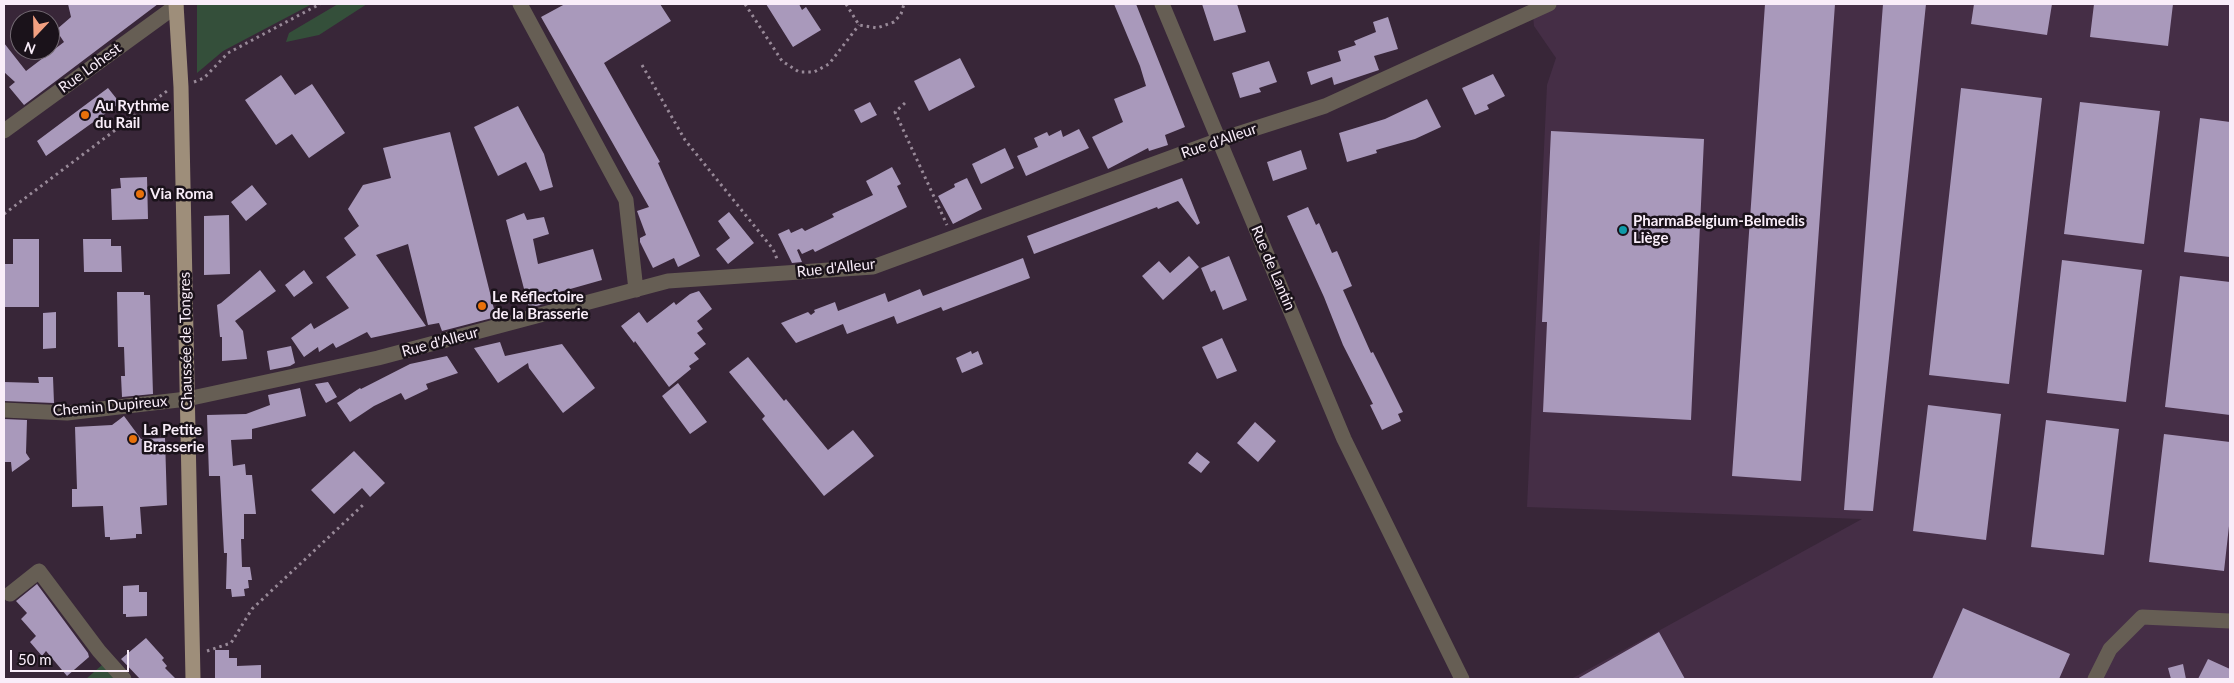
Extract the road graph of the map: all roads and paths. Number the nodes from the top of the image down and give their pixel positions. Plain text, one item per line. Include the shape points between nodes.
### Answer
1 (320, 4) edge
2 (520, 4) edge
3 (745, 4) edge
4 (846, 4) edge
5 (904, 4) edge
6 (1162, 4) edge
7 (1550, 4) edge
8 (176, 5) edge
9 (860, 25) junction
10 (642, 65) dead end
11 (181, 87) junction
12 (905, 103) dead end
13 (6, 123) edge
14 (1220, 140) junction
15 (4, 214) edge
16 (953, 237) junction
17 (781, 274) junction
18 (636, 290) junction
19 (187, 399) junction
20 (4, 410) edge
21 (363, 505) dead end
22 (10, 594) dead end
23 (2230, 621) edge
24 (193, 656) junction
25 (124, 679) edge
26 (193, 679) edge
27 (1462, 679) edge
28 (2095, 679) edge

1 - 11 path via 228,53 204,78
2 - 18 street via 626,200
3 - 9 path via 782,61 799,72 814,72 829,64
4 - 9 path
5 - 9 path via 894,22 877,28
6 - 14 street, Rue de Lantin
7 - 14 street, Rue d'Alleur via 1325,106
8 - 11 main road, Chaussée de Tongres
8 - 13 street, Rue Lohest
10 - 17 path via 685,140 773,249
11 - 15 path via 165,92
11 - 19 main road, Chaussée de Tongres
12 - 16 path via 895,112
14 - 16 street, Rue d'Alleur
14 - 27 street, Rue de Lantin via 1344,439
16 - 17 street, Rue d'Alleur via 873,266
17 - 18 street, Rue d'Alleur via 668,281
18 - 19 street, Rue d'Alleur via 378,358
19 - 20 street, Chemin Dupireux via 67,413
19 - 24 main road, Chaussée de Tongres
21 - 24 path via 252,609 231,643
22 - 25 street via 38,572
23 - 28 street via 2142,617 2110,649
24 - 26 main road, Chaussée de Tongres

